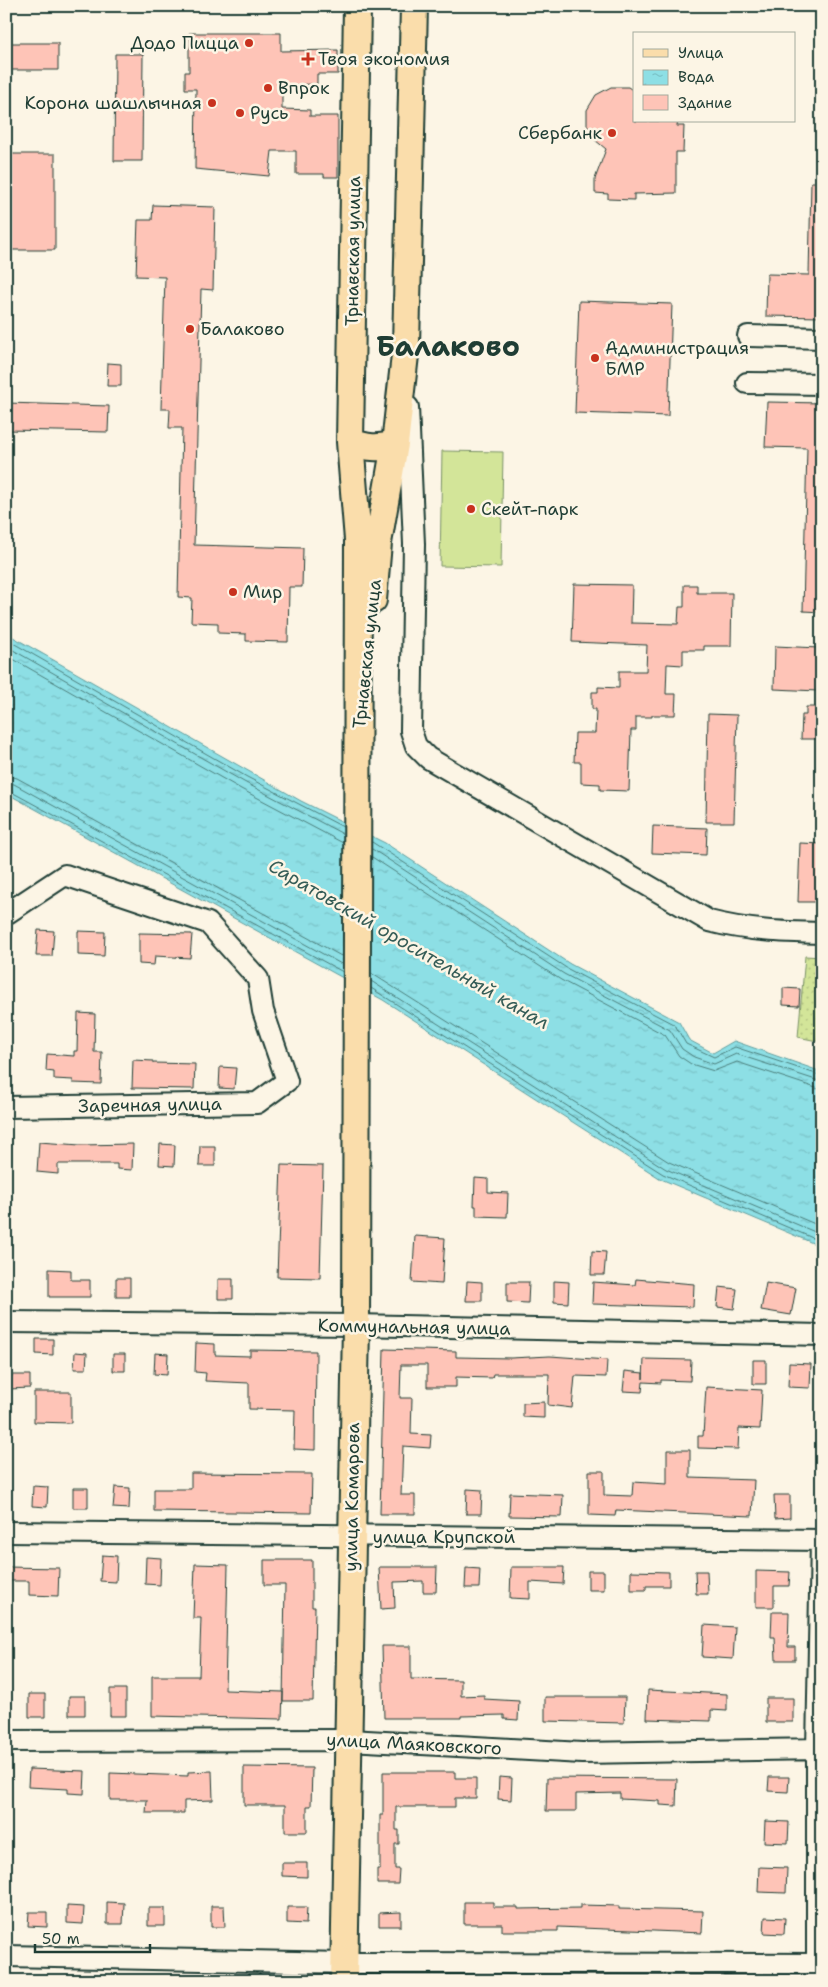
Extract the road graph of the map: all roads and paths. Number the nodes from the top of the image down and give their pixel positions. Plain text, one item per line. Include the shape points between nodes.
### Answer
1 (356, 6) edge
2 (414, 6) edge
3 (748, 336) dead end
4 (822, 338) edge
5 (406, 346) junction
6 (747, 383) dead end
7 (822, 384) edge
8 (350, 442) junction
9 (395, 444) junction
10 (378, 543) junction
11 (414, 544) junction
12 (358, 745) junction
13 (6, 914) edge
14 (822, 932) edge
15 (6, 1106) edge
16 (6, 1322) edge
17 (356, 1325) junction
18 (822, 1335) edge
19 (6, 1532) edge
20 (351, 1536) junction
21 (822, 1540) edge
22 (349, 1740) junction
23 (6, 1741) edge
24 (819, 1749) edge
25 (6, 1956) edge
26 (819, 1969) edge
27 (344, 1972) edge

1 - 8 main road, Трнавская улица
2 - 5 main road, Трнавская улица
3 - 4 street
5 - 9 main road, Трнавская улица
5 - 11 street
6 - 7 street
8 - 9 main road via 380,448
8 - 12 main road, Трнавская улица via 358,540
9 - 10 main road, Трнавская улица
10 - 11 street via 387,532 397,529 406,533
10 - 12 main road, Трнавская улица
11 - 14 street via 411,730 416,746 428,758 709,921 770,932
12 - 17 main road, улица Комарова
13 - 15 street, Заречная улица via 65,875 208,923 258,979 263,1011 287,1081 256,1103
16 - 17 street, Коммунальная улица
17 - 18 street, Коммунальная улица
17 - 20 main road, улица Комарова
19 - 20 street, улица Крупской
20 - 21 street, улица Крупской
20 - 22 main road, улица Комарова
21 - 24 street
22 - 23 street, улица Маяковского
22 - 24 street, улица Маяковского via 582,1753
22 - 27 main road, улица Комарова
24 - 26 street
25 - 27 street
26 - 27 street

